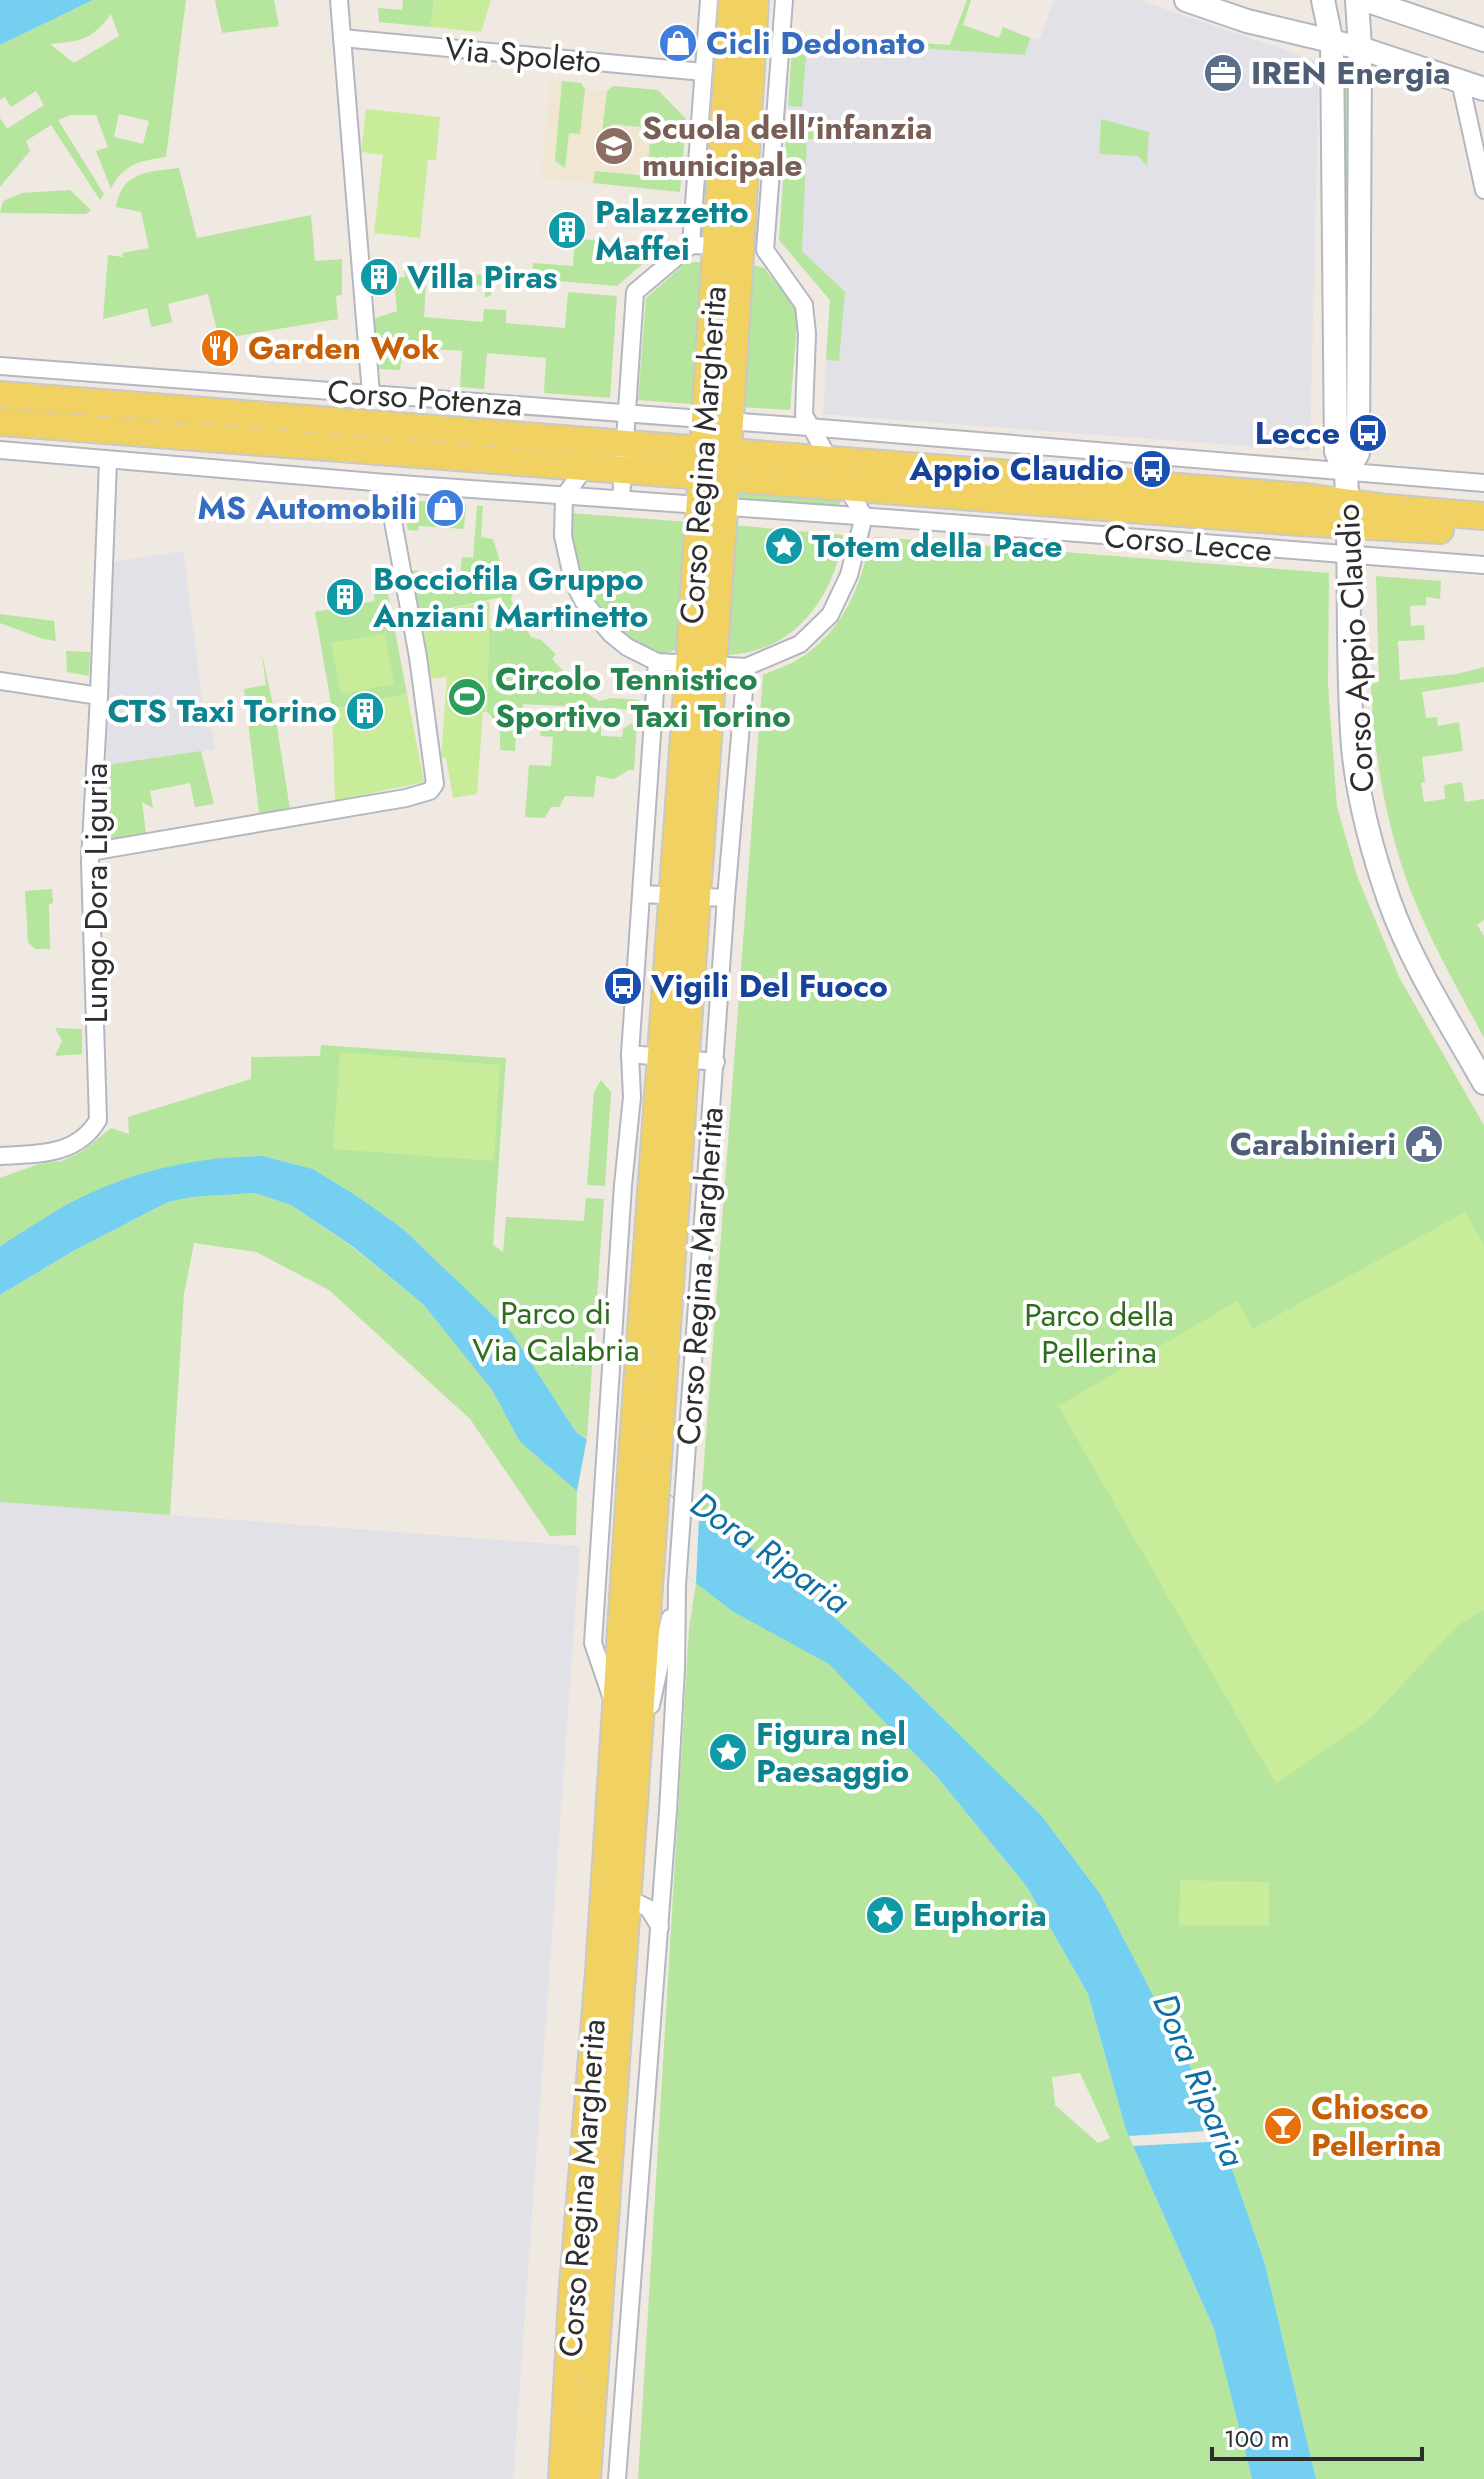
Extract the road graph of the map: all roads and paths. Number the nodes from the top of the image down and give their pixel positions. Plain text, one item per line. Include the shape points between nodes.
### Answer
1 (339, 0) edge
2 (709, 0) edge
3 (732, 0) edge
4 (755, 0) edge
5 (784, 0) edge
6 (1186, 0) edge
7 (1323, 0) edge
8 (1357, 0) edge
9 (1365, 0) edge
10 (342, 38) junction
11 (1484, 40) edge
12 (1332, 43) junction
13 (1360, 48) junction
14 (703, 72) junction
15 (1460, 81) junction
16 (1484, 89) edge
17 (1484, 190) edge
18 (728, 247) junction
19 (0, 366) edge
20 (371, 394) junction
21 (0, 395) edge
22 (626, 414) junction
23 (718, 421) junction
24 (0, 422) edge
25 (808, 427) junction
26 (615, 443) junction
27 (0, 450) edge
28 (716, 451) junction
29 (830, 460) junction
30 (108, 461) junction
31 (585, 468) junction
32 (623, 471) junction
33 (1346, 473) junction
34 (714, 478) junction
35 (386, 483) junction
36 (1484, 483) edge
37 (846, 487) junction
38 (564, 496) junction
39 (621, 499) junction
40 (712, 506) junction
41 (1348, 513) junction
42 (864, 516) junction
43 (1484, 516) edge
44 (1484, 533) edge
45 (1349, 555) junction
46 (1484, 565) edge
47 (657, 662) junction
48 (701, 665) junction
49 (746, 667) junction
50 (0, 681) edge
51 (99, 696) junction
52 (90, 852) junction
53 (641, 894) junction
54 (685, 896) junction
55 (726, 898) junction
56 (630, 1054) junction
57 (673, 1058) junction
58 (716, 1062) junction
59 (1484, 1083) edge
60 (0, 1156) edge
61 (645, 1446) junction
62 (677, 1585) junction
63 (615, 1709) junction
64 (634, 1779) junction
65 (614, 1896) junction
66 (660, 1927) junction
67 (562, 2479) edge
68 (587, 2479) edge
69 (617, 2479) edge

1 - 10 street
2 - 14 street, Corso Regina Margherita
3 - 18 main road, Corso Regina Margherita
4 - 18 main road, Corso Regina Margherita
5 - 18 street, Corso Regina Margherita
6 - 12 street
7 - 12 street, Corso Appio Claudio
8 - 13 street, Corso Appio Claudio
9 - 11 street
10 - 14 street, Via Spoleto
10 - 20 street
12 - 13 street
12 - 33 street, Corso Appio Claudio via 1336,452
13 - 15 street
13 - 33 street, Corso Appio Claudio via 1358,453
14 - 18 street, Corso Regina Margherita
15 - 16 street
15 - 17 street
18 - 22 street, Corso Regina Margherita via 635,292
18 - 23 main road, Corso Regina Margherita
18 - 25 street, Corso Regina Margherita via 804,305
19 - 20 street, Corso Potenza
20 - 22 street, Corso Potenza
21 - 26 main road, Corso Potenza
22 - 23 street, Corso Potenza
22 - 26 street, Corso Regina Margherita
23 - 25 street
23 - 28 main road, Corso Regina Margherita
24 - 31 main road, Corso Potenza
25 - 29 street, Corso Regina Margherita
25 - 33 street
26 - 28 main road, Corso Potenza
26 - 31 street
26 - 32 street, Corso Regina Margherita
27 - 30 street
28 - 29 main road, Corso Lecce
28 - 34 main road, Corso Regina Margherita
29 - 37 street, Corso Regina Margherita
29 - 41 main road, Corso Lecce
30 - 35 street
30 - 51 street, Lungo Dora Liguria
31 - 32 main road, Corso Potenza
31 - 38 street
32 - 34 main road, Corso Potenza
32 - 39 street, Corso Regina Margherita
33 - 36 street
33 - 41 street, Corso Appio Claudio
34 - 37 main road, Corso Lecce
34 - 40 main road, Corso Regina Margherita
35 - 38 street
35 - 52 street via 418,657 435,784 430,791
37 - 41 main road, Corso Lecce
37 - 42 street, Corso Regina Margherita
38 - 39 street
38 - 47 street, Corso Regina Margherita via 567,561 583,601 611,634
39 - 40 street
40 - 42 street, Corso Lecce
40 - 48 main road, Corso Regina Margherita
41 - 43 main road, Corso Lecce
41 - 44 main road, Corso Lecce
41 - 45 street, Corso Appio Claudio
42 - 45 street, Corso Lecce
42 - 49 street, Corso Regina Margherita via 849,575 830,615 800,644
45 - 46 street, Corso Lecce
45 - 59 street, Corso Appio Claudio via 1353,748 1367,828 1406,941
47 - 48 street, Corso Regina Margherita
47 - 53 street, Corso Regina Margherita
48 - 49 street, Corso Regina Margherita
48 - 54 main road, Corso Regina Margherita
49 - 55 street, Corso Regina Margherita
50 - 51 street
51 - 52 street, Lungo Dora Liguria
52 - 60 street, Lungo Dora Liguria via 98,1120 75,1144 52,1152
53 - 54 street
53 - 56 street, Corso Regina Margherita
54 - 55 street
54 - 57 main road, Corso Regina Margherita
55 - 58 street, Corso Regina Margherita
56 - 57 street, Corso Regina Margherita
56 - 63 street, Corso Regina Margherita via 632,1097 593,1643
57 - 58 street, Corso Regina Margherita
57 - 61 main road, Corso Regina Margherita
58 - 62 street, Corso Regina Margherita
61 - 63 main road, Corso Regina Margherita via 627,1556
61 - 64 main road, Corso Regina Margherita via 651,1569
62 - 64 street, Corso Regina Margherita
62 - 66 street, Corso Regina Margherita
63 - 65 main road, Corso Regina Margherita
64 - 65 main road, Corso Regina Margherita
65 - 66 street via 648,1908
65 - 67 main road, Corso Regina Margherita via 599,1972
65 - 68 main road, Corso Regina Margherita
66 - 69 street, Corso Regina Margherita

